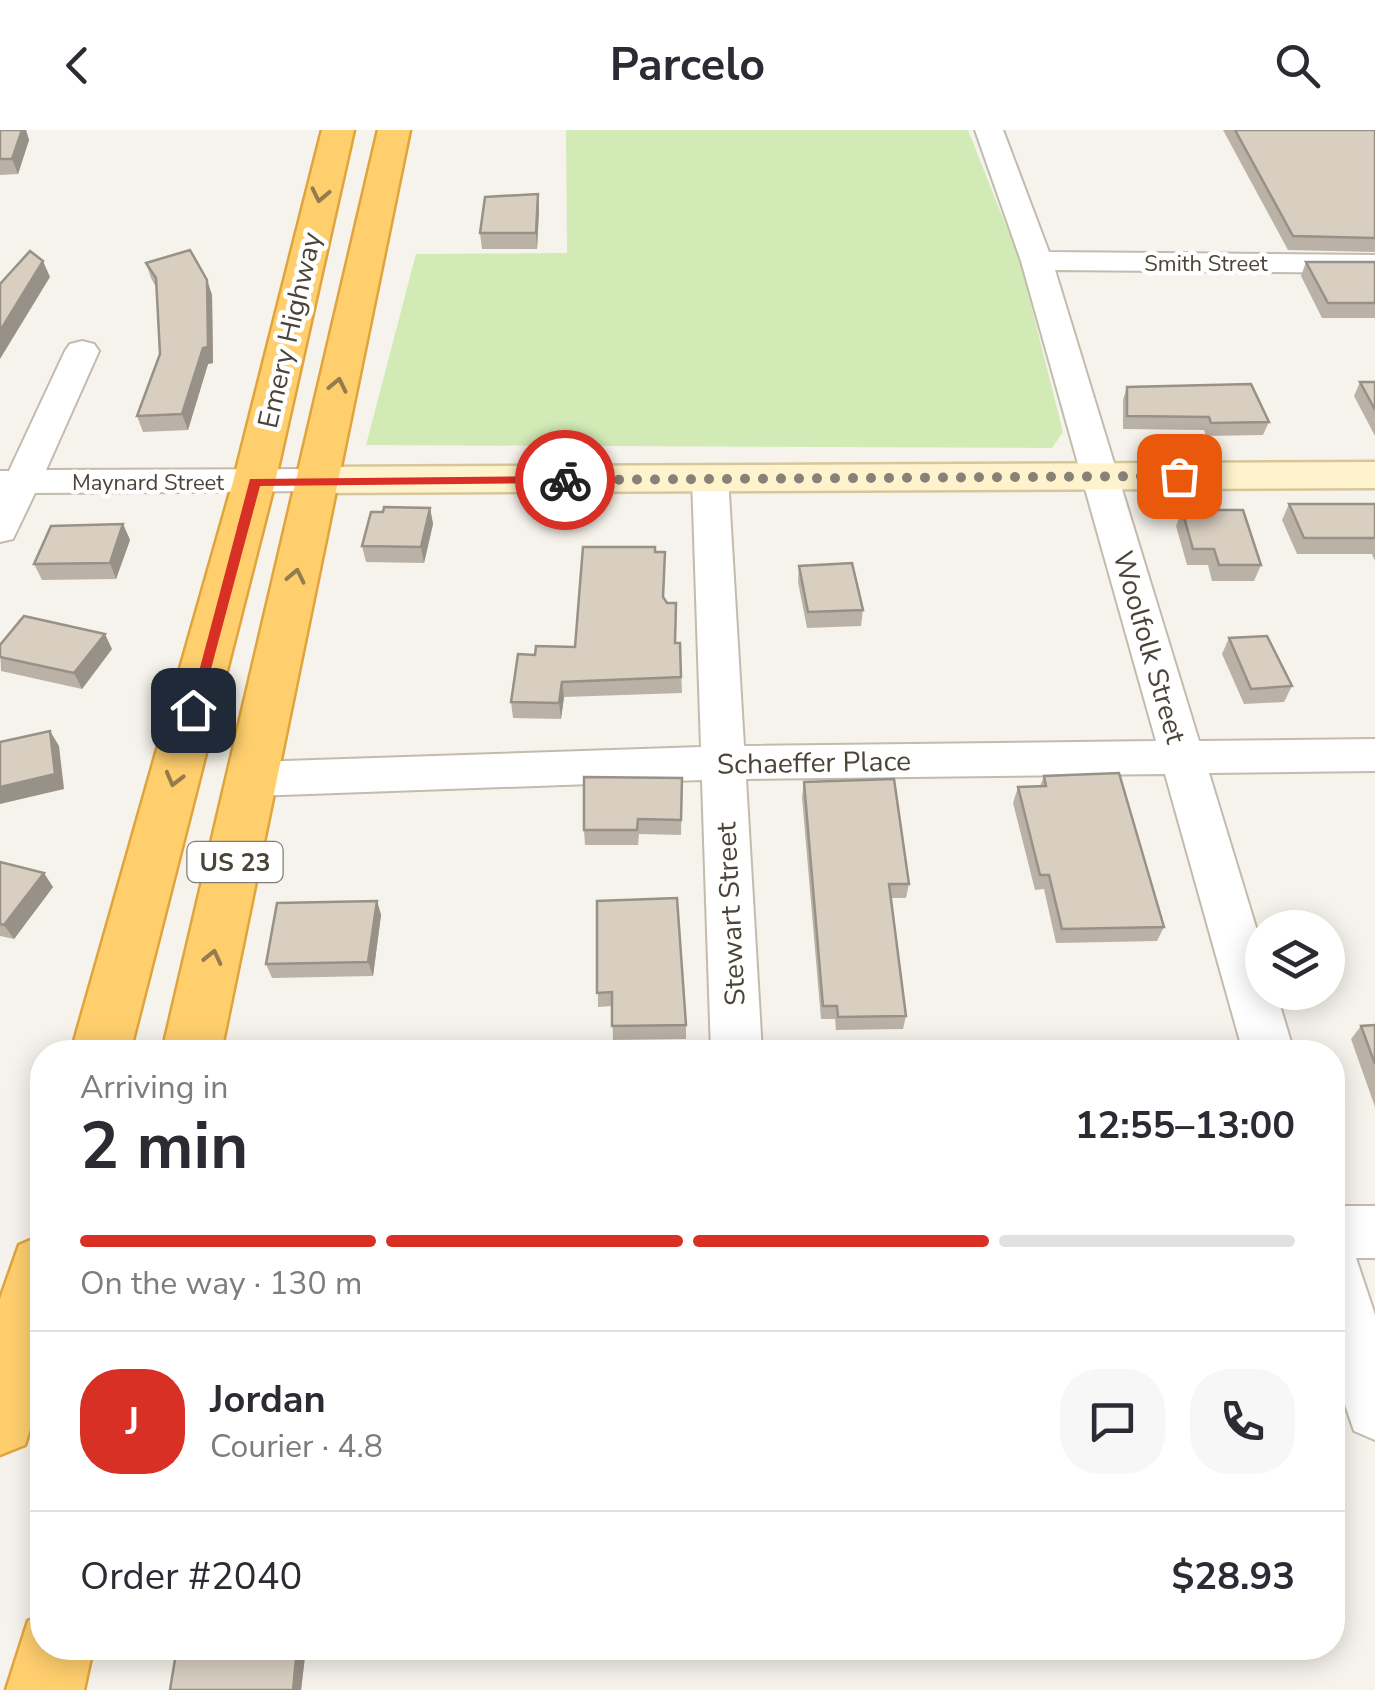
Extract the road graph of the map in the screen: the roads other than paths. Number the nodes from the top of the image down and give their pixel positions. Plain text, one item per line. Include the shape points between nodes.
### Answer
1 (338, 130) edge
2 (394, 130) edge
3 (989, 130) edge
4 (1037, 262) junction
5 (1375, 264) edge
6 (82, 351) dead end
7 (1375, 475) edge
8 (710, 477) junction
9 (1100, 477) junction
10 (317, 480) junction
11 (10, 482) edge
12 (254, 482) junction
13 (0, 530) edge
14 (1375, 755) edge
15 (1182, 756) junction
16 (723, 762) junction
17 (254, 780) junction
18 (103, 1040) edge
19 (194, 1040) edge
20 (736, 1040) edge
21 (1265, 1040) edge
22 (1345, 1232) edge
23 (1375, 1232) edge
24 (30, 1310) edge
25 (1345, 1311) edge
26 (1375, 1410) edge
27 (0, 1420) edge
28 (52, 1660) edge
29 (46, 1690) edge

1 -> 12 highway, Emery Highway / US 23
10 -> 2 highway, US 23
3 - 4 street, Woolfolk Street
4 - 5 street, Smith Street
4 - 9 street, Woolfolk Street
6 - 11 street
7 - 9 street, Maynard Street
8 - 9 street, Maynard Street
8 - 10 street, Maynard Street
8 - 16 street, Stewart Street
9 - 15 street, Woolfolk Street
10 - 12 street, Maynard Street
17 -> 10 highway, US 23
11 - 12 street, Maynard Street
11 - 13 street
12 -> 18 highway, Emery Highway / US 23
14 - 15 street, Schaeffer Place
15 - 16 street, Schaeffer Place
15 - 21 street, Woolfolk Street
16 - 17 street, Schaeffer Place
16 - 20 street, Stewart Street
19 -> 17 highway, US 23
22 - 23 street
24 - 27 highway
25 - 26 street
28 - 29 highway

